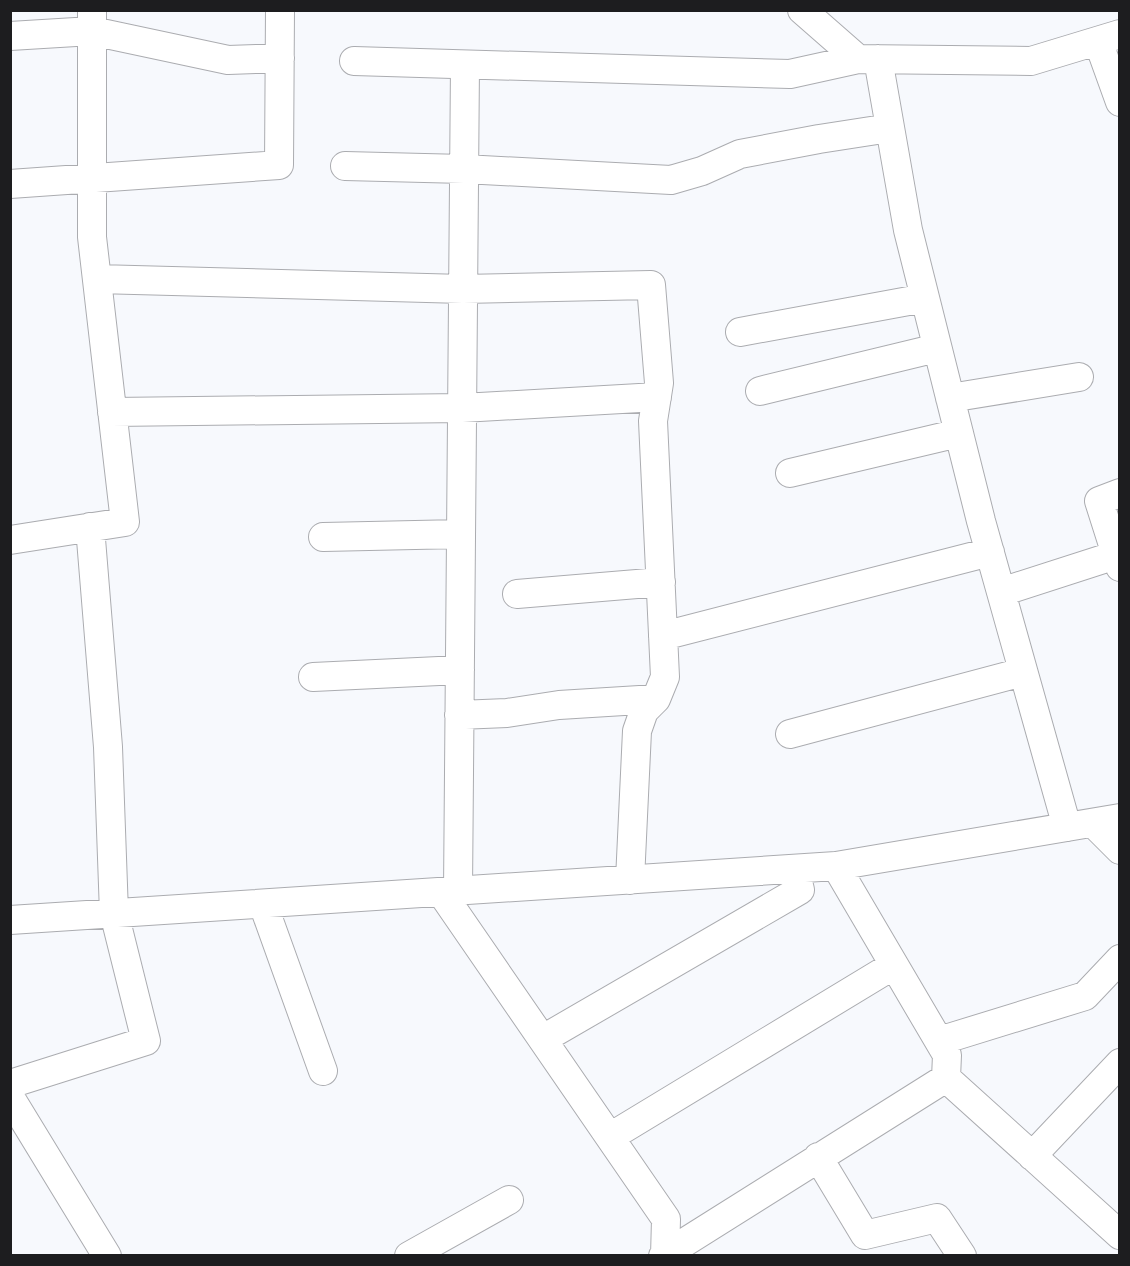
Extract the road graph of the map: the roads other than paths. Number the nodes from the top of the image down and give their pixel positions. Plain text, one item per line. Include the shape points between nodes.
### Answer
1 (280, 10) edge
2 (801, 10) edge
3 (92, 21) edge
4 (10, 36) edge
5 (1108, 38) edge
6 (280, 58) junction
7 (868, 59) junction
8 (354, 61) dead end
9 (465, 65) junction
10 (1119, 102) edge
11 (890, 128) junction
12 (345, 166) dead end
13 (464, 169) junction
14 (92, 179) junction
15 (10, 184) edge
16 (97, 279) junction
17 (463, 288) junction
18 (925, 298) junction
19 (740, 332) dead end
20 (938, 348) junction
21 (1079, 377) dead end
22 (760, 391) dead end
23 (657, 397) junction
24 (950, 398) junction
25 (462, 408) junction
26 (112, 412) junction
27 (959, 433) junction
28 (790, 473) dead end
29 (1119, 493) edge
30 (90, 527) junction
31 (461, 534) junction
32 (323, 537) dead end
33 (10, 540) edge
34 (990, 552) junction
35 (1118, 561) edge
36 (661, 582) junction
37 (1001, 592) junction
38 (517, 594) dead end
39 (663, 636) junction
40 (459, 669) junction
41 (1023, 672) junction
42 (313, 677) dead end
43 (656, 699) junction
44 (459, 715) junction
45 (790, 734) dead end
46 (1093, 823) edge
47 (1119, 850) edge
48 (836, 866) junction
49 (795, 869) junction
50 (630, 880) junction
51 (450, 891) junction
52 (263, 904) junction
53 (114, 914) junction
54 (10, 920) edge
55 (1119, 959) edge
56 (894, 964) junction
57 (543, 1039) junction
58 (939, 1041) junction
59 (1119, 1063) edge
60 (323, 1071) dead end
61 (946, 1078) junction
62 (12, 1097) edge
63 (610, 1137) junction
64 (1032, 1156) junction
65 (818, 1157) junction
66 (509, 1200) dead end
67 (1119, 1235) edge
68 (664, 1255) edge
69 (107, 1256) edge
70 (409, 1256) edge
71 (962, 1256) edge

1 - 6 street
2 - 7 street
3 - 4 street
3 - 6 street via 228,60
3 - 14 street
5 - 7 street via 1031,61
5 - 10 street
6 - 14 street via 279,165
7 - 9 street via 789,74
7 - 11 street
8 - 9 street
9 - 13 street
11 - 13 street via 740,154 671,180
11 - 18 street
12 - 13 street
13 - 17 street
14 - 15 street
14 - 16 street
16 - 17 street
16 - 26 street
17 - 23 street via 651,285
17 - 25 street
18 - 19 street
18 - 20 street
20 - 22 street
20 - 24 street
21 - 24 street
23 - 25 street
23 - 36 street via 653,421
24 - 27 street
25 - 26 street
25 - 31 street
26 - 30 street via 125,522
27 - 28 street
27 - 34 street
29 - 35 street via 1099,501
30 - 33 street
30 - 53 street via 108,747
31 - 32 street
31 - 40 street
34 - 37 street
34 - 39 street
35 - 37 street
36 - 38 street
36 - 39 street
37 - 41 street
39 - 43 street via 665,677
40 - 42 street
40 - 44 street
41 - 45 street
41 - 46 street
43 - 44 street
43 - 50 street via 644,711 637,731
44 - 51 street
46 - 47 street
46 - 48 street
48 - 49 street
48 - 56 street
49 - 50 street
49 - 57 street via 800,890
50 - 51 street
51 - 52 street
51 - 57 street
52 - 53 street
52 - 60 street
53 - 54 street
53 - 62 street via 146,1041
55 - 58 street via 1085,996
56 - 58 street
56 - 63 street
57 - 63 street
58 - 61 street via 947,1055
59 - 64 street
61 - 64 street
61 - 65 street
62 - 69 street
63 - 68 street via 666,1219
64 - 67 street
65 - 68 street
65 - 71 street via 865,1235 937,1218
66 - 70 street

